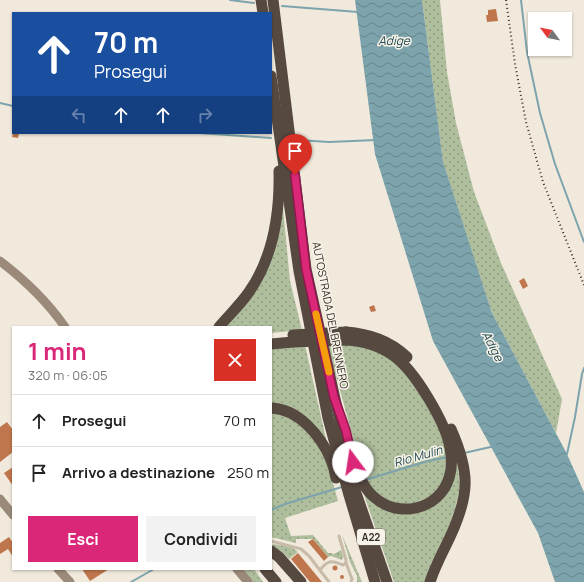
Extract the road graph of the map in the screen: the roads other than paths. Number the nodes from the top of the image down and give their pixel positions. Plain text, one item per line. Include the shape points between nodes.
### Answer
1 (261, 0) edge
2 (273, 0) edge
3 (263, 12) edge
4 (272, 83) edge
5 (278, 122) junction
6 (0, 261) edge
7 (64, 326) edge
8 (220, 326) edge
9 (272, 336) edge
10 (293, 339) junction
11 (272, 344) edge
12 (272, 408) edge
13 (457, 460) junction
14 (348, 476) junction
15 (349, 495) junction
16 (0, 499) edge
17 (12, 514) edge
18 (339, 536) dead end
19 (272, 540) edge
20 (272, 552) edge
21 (346, 564) junction
22 (58, 570) edge
23 (238, 570) edge
24 (266, 570) edge
25 (320, 570) junction
26 (69, 582) edge
27 (248, 582) edge
28 (276, 582) edge
29 (301, 582) edge
30 (329, 582) edge
31 (351, 582) edge
32 (374, 582) edge
33 (387, 582) edge
34 (430, 582) edge

1 - 3 highway
2 - 14 highway, AUTOSTRADA DEL BRENNERO / A22 via 306,269
4 - 5 highway, AUTOSTRADA DEL BRENNERO / A22
5 - 8 highway via 279,189 276,226 270,251 249,293
5 - 14 highway, AUTOSTRADA DEL BRENNERO / A22 via 299,271 328,418
6 - 7 main road via 34,290
9 - 10 highway
10 - 11 highway
10 - 13 highway, bridge via 367,335 395,347 410,360 439,405
12 - 14 highway via 292,414 310,428 331,460
13 - 14 highway via 445,487 437,497 422,506 405,510 379,501 367,488
13 - 34 highway via 466,474 464,497 460,514
14 - 15 highway, AUTOSTRADA DEL BRENNERO / A22
15 - 32 highway, AUTOSTRADA DEL BRENNERO / A22
15 - 33 highway, AUTOSTRADA DEL BRENNERO / A22
16 - 17 main road
18 - 21 lane
19 - 25 lane via 300,549
20 - 29 highway
21 - 25 lane via 332,561
21 - 31 lane via 352,578
22 - 26 main road
23 - 27 main road
24 - 28 highway
25 - 30 lane

